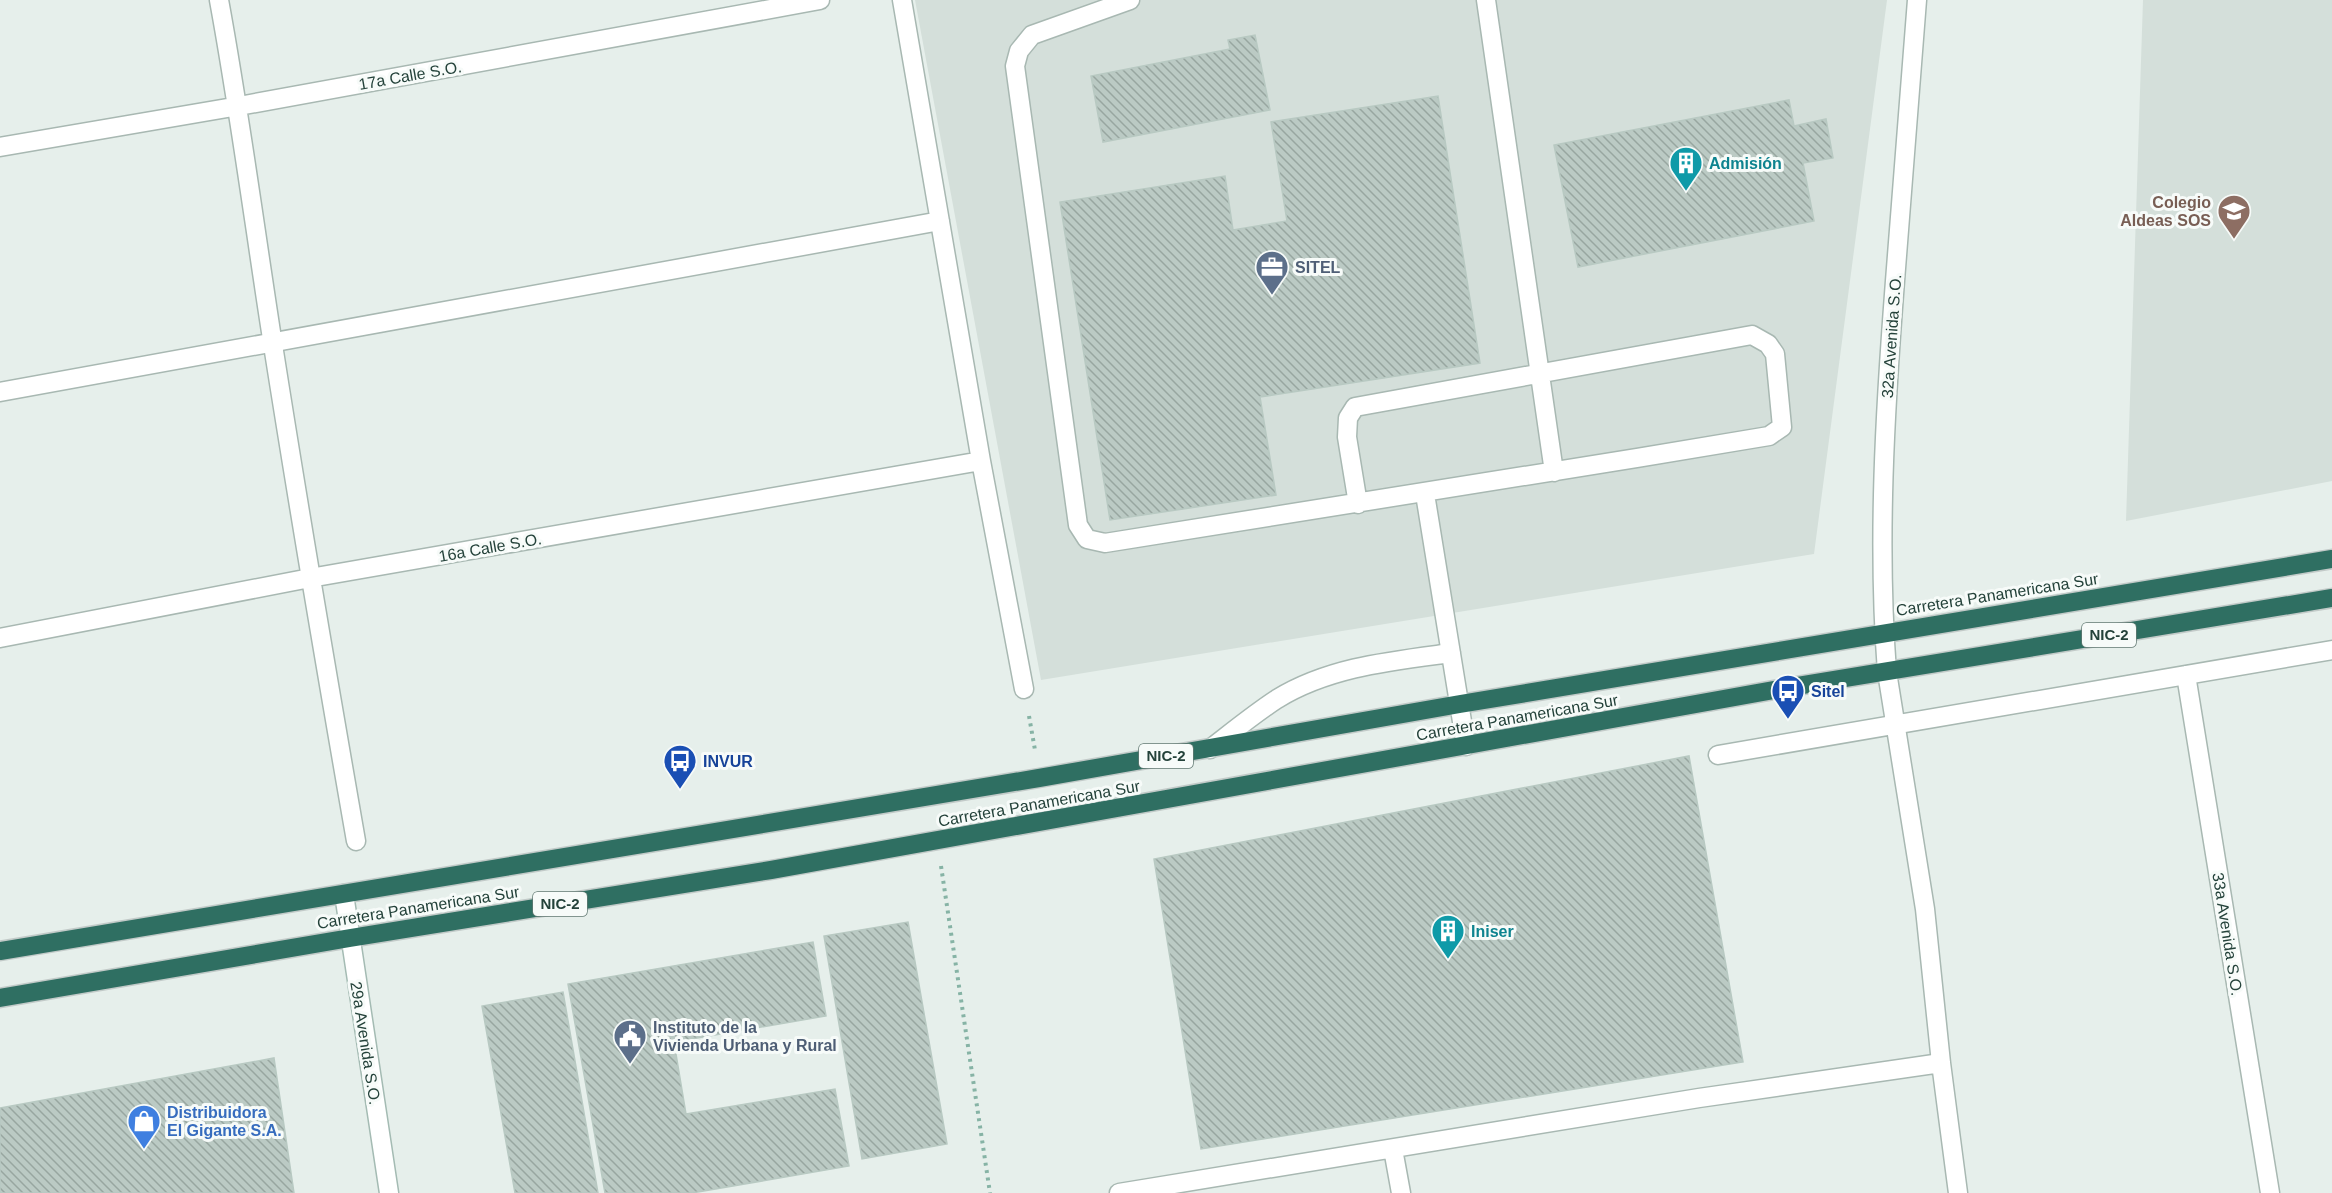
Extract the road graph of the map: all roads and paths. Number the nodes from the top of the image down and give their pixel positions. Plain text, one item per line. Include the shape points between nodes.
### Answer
1 (219, 0) edge
2 (820, 0) edge
3 (902, 0) edge
4 (1130, 0) edge
5 (1486, 0) edge
6 (1917, 0) edge
7 (239, 106) junction
8 (0, 147) edge
9 (940, 221) junction
10 (273, 342) junction
11 (1540, 373) junction
12 (0, 392) edge
13 (981, 461) junction
14 (1554, 472) junction
15 (1425, 494) junction
16 (1358, 504) junction
17 (2332, 559) edge
18 (310, 578) junction
19 (2332, 598) edge
20 (1884, 633) junction
21 (0, 638) edge
22 (2332, 650) edge
23 (1451, 653) junction
24 (1887, 672) junction
25 (2186, 675) junction
26 (1024, 689) dead end
27 (1460, 704) junction
28 (1028, 712) dead end
29 (1895, 725) junction
30 (1034, 744) dead end
31 (1466, 746) junction
32 (1210, 748) junction
33 (1718, 755) dead end
34 (356, 841) dead end
35 (937, 841) junction
36 (344, 894) junction
37 (350, 938) junction
38 (0, 951) edge
39 (0, 998) edge
40 (1941, 1063) junction
41 (1393, 1149) junction
42 (1161, 1190) edge
43 (389, 1193) edge
44 (990, 1193) edge
45 (1119, 1193) edge
46 (1401, 1193) edge
47 (1958, 1193) edge
48 (2270, 1193) edge

1 - 7 street
2 - 7 street, 17a Calle S.O.
3 - 9 street
4 - 16 street via 1032,35 1019,51 1015,66 1078,525 1087,538 1105,543
5 - 11 street
6 - 20 street, 32a Avenida S.O. via 1886,399 1881,555
7 - 8 street, 17a Calle S.O.
7 - 10 street
9 - 10 street
9 - 13 street
10 - 12 street
10 - 18 street
11 - 14 street
11 - 14 street via 1752,335 1768,344 1775,354 1782,427 1769,436
11 - 16 street via 1356,407 1348,418 1347,437
13 - 18 street, 16a Calle S.O.
13 - 26 street
14 - 15 street
15 - 16 street
15 - 23 street
17 - 20 highway, Carretera Panamericana Sur / NIC-2
18 - 21 street, 16a Calle S.O.
18 - 34 street
19 - 24 highway, Carretera Panamericana Sur / NIC-2
20 - 24 street, 32a Avenida S.O.
20 - 27 highway, Carretera Panamericana Sur / NIC-2
22 - 25 street
23 - 27 street
23 - 32 street via 1378,663 1326,676 1278,699
24 - 29 street, 32a Avenida S.O.
24 - 31 highway, Carretera Panamericana Sur / NIC-2
25 - 29 street
25 - 48 street, 33a Avenida S.O.
27 - 31 street
27 - 32 highway, Carretera Panamericana Sur / NIC-2
28 - 30 path
29 - 33 street
29 - 40 street, 32a Avenida S.O. via 1925,909
31 - 35 highway, Carretera Panamericana Sur / NIC-2
32 - 36 highway, Carretera Panamericana Sur / NIC-2
35 - 37 highway, Carretera Panamericana Sur / NIC-2
35 - 44 path
36 - 37 street, 29a Avenida S.O.
36 - 38 highway, Carretera Panamericana Sur / NIC-2
37 - 39 highway, Carretera Panamericana Sur / NIC-2
37 - 43 street, 29a Avenida S.O.
40 - 41 street
40 - 47 street, 32a Avenida S.O.
41 - 42 street
41 - 46 street
42 - 45 street

